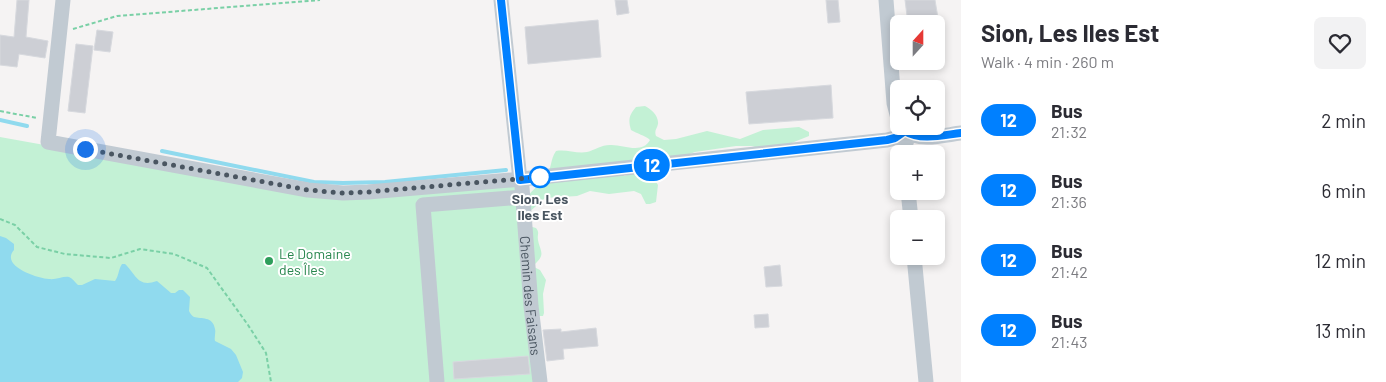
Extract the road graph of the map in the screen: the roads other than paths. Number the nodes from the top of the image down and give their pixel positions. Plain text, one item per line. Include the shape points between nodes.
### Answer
1 (63, 0) edge
2 (501, 0) edge
3 (886, 0) edge
4 (892, 80) edge
5 (961, 133) edge
6 (898, 135) edge
7 (922, 135) edge
8 (944, 135) edge
9 (945, 135) edge
10 (521, 180) junction
11 (523, 197) junction
12 (915, 265) edge
13 (437, 382) edge
14 (540, 382) edge
15 (926, 382) edge

1 - 10 street via 48,142 324,192 368,192
2 - 10 street, Chemin des Faisans
3 - 4 street
5 - 9 street
6 - 10 street via 887,140
7 - 8 street
10 - 11 street, Chemin des Faisans
11 - 13 street via 423,205
11 - 14 street, Chemin des Faisans
12 - 15 street

